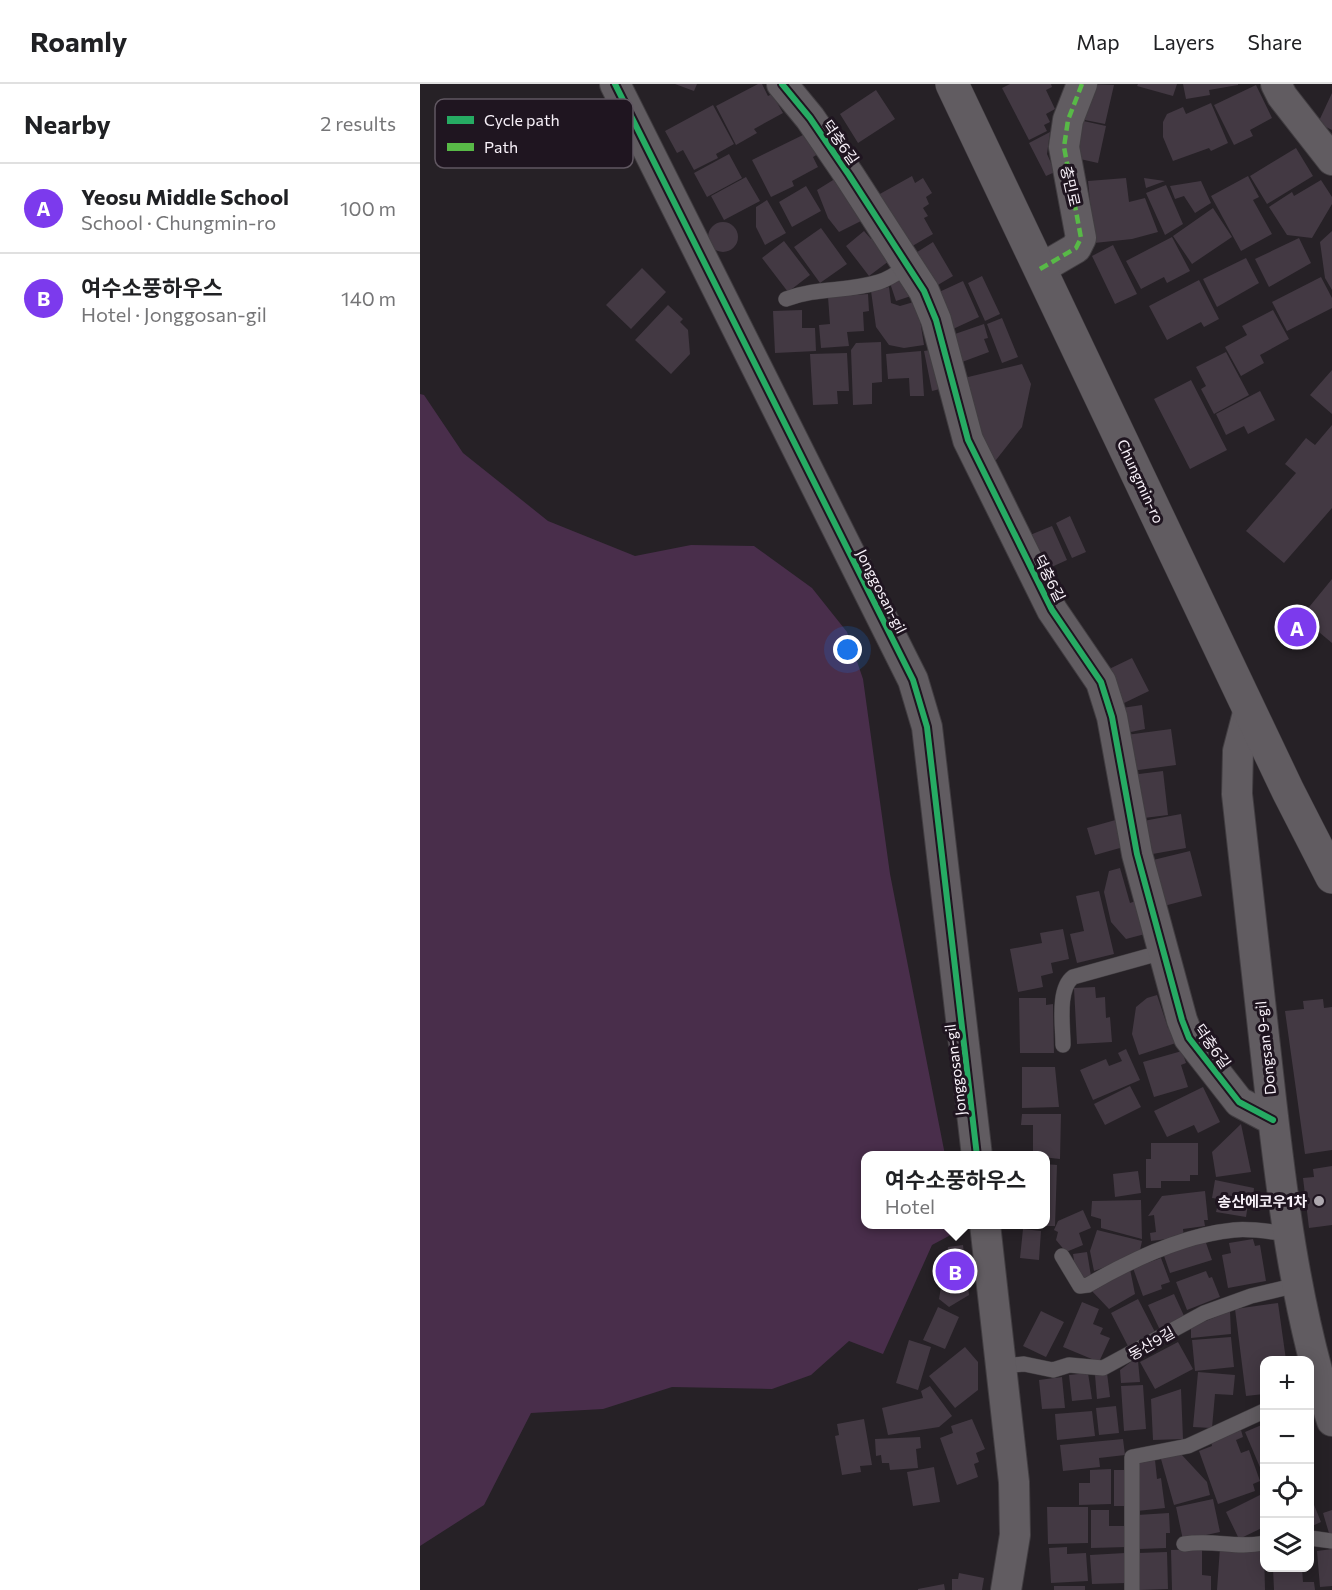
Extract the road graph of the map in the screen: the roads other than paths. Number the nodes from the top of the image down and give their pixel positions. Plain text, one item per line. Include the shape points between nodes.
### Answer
1 (615, 84) edge
2 (782, 84) edge
3 (952, 84) edge
4 (1082, 84) edge
5 (1276, 84) edge
6 (623, 99) edge
7 (633, 120) edge
8 (1332, 160) edge
9 (908, 266) junction
10 (1040, 268) junction
11 (786, 299) dead end
12 (1249, 709) junction
13 (1332, 877) edge
14 (1163, 952) junction
15 (1063, 1045) dead end
16 (1273, 1120) junction
17 (977, 1151) edge
18 (986, 1229) edge
19 (1289, 1234) junction
20 (1062, 1256) dead end
21 (1298, 1285) junction
22 (1001, 1366) junction
23 (1315, 1390) edge
24 (1260, 1413) edge
25 (1332, 1421) edge
26 (1314, 1539) edge
27 (1332, 1541) edge
28 (1184, 1544) dead end
29 (1260, 1544) edge
30 (1006, 1590) edge
31 (1132, 1590) edge

1 - 6 street, Jonggosan-gil
2 - 9 street, 덕충6길 via 810,118
3 - 10 street, Chungmin-ro
4 - 10 street, 충민로 via 1071,109 1064,147 1081,238 1076,248
5 - 8 street
7 - 17 street, Jonggosan-gil via 921,701
9 - 11 lane via 880,282 842,290 813,290
9 - 14 street, 덕충6길 via 936,320 968,440 1052,610 1093,668 1107,697 1137,854
10 - 12 street, Chungmin-ro
12 - 13 street, Chungmin-ro
12 - 16 street, Dongsan 9-gil via 1238,751 1237,794
14 - 15 lane via 1067,981
14 - 16 street, 덕충6길 via 1189,1038 1239,1102
16 - 19 street, Dongsan 9-gil
18 - 22 street
19 - 20 lane via 1235,1229 1200,1237 1173,1244 1080,1286
19 - 21 street, Dongsan 9-gil
21 - 22 lane, 동산9길 via 1204,1313 1103,1368
21 - 23 street, Dongsan 9-gil
22 - 30 street via 1016,1515
23 - 25 street, Dongsan 9-gil
24 - 31 lane via 1188,1446 1132,1457
26 - 27 lane
28 - 29 lane via 1206,1540

